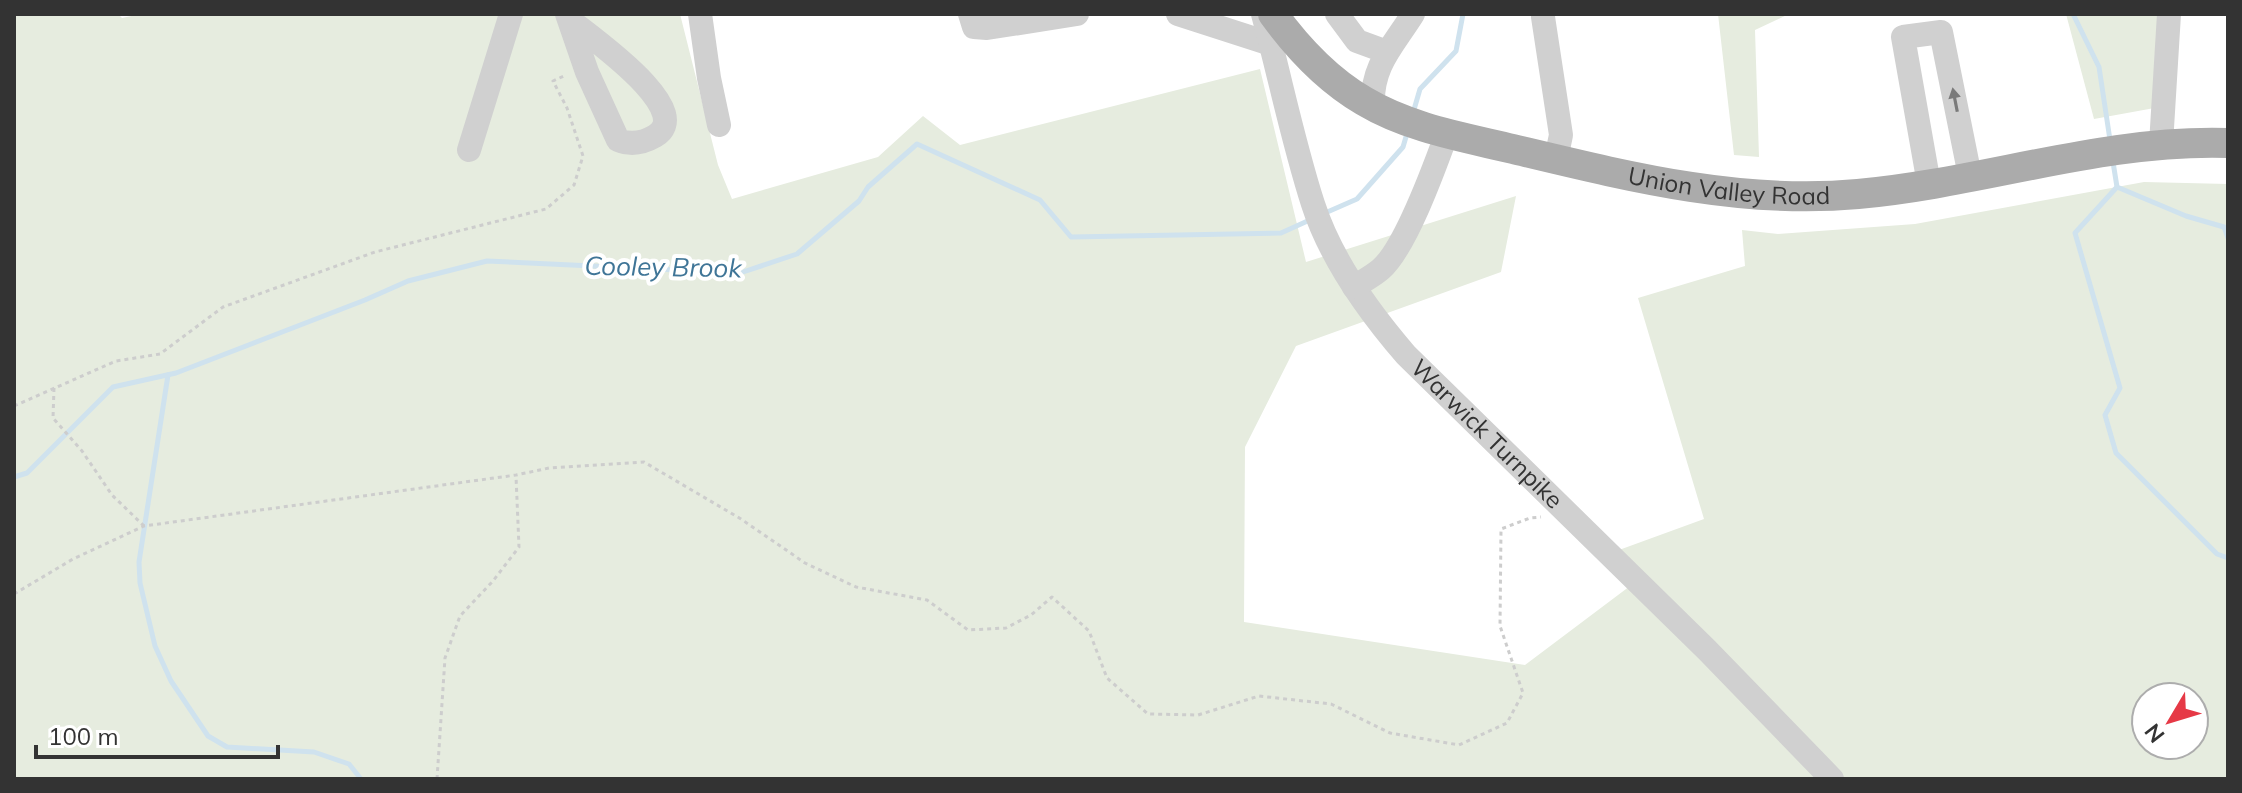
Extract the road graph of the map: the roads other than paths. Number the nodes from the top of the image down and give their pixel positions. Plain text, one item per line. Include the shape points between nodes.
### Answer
1 (511, 14) edge
2 (700, 14) edge
3 (970, 14) edge
4 (1077, 14) edge
5 (1178, 14) edge
6 (1263, 14) edge
7 (1337, 14) edge
8 (1413, 14) edge
9 (2169, 14) edge
10 (1543, 17) dead end
11 (569, 18) edge
12 (1272, 29) edge
13 (1387, 52) junction
14 (1373, 106) junction
15 (719, 125) dead end
16 (1447, 133) junction
17 (2228, 143) edge
18 (2161, 144) junction
19 (469, 150) dead end
20 (1556, 159) junction
21 (1970, 176) junction
22 (1929, 184) junction
23 (1354, 287) junction
24 (1832, 779) edge

1 - 19 street
2 - 15 street
3 - 4 street via 974,27 987,28
5 - 12 street
6 - 12 street, Warwick Turnpike
7 - 13 street via 1357,41
8 - 13 street
9 - 18 street
10 - 20 street via 1561,135
11 - 11 street via 618,140 638,143 662,131 665,117 659,101 635,73
12 - 14 main road, Union Valley Road
12 - 23 street, Warwick Turnpike via 1318,216
13 - 14 street via 1372,85
14 - 16 main road, Union Valley Road
16 - 20 main road, Union Valley Road
16 - 23 street via 1403,236 1382,268
17 - 18 main road, Union Valley Road
18 - 21 main road, Union Valley Road
20 - 22 main road, Union Valley Road via 1666,184 1780,197
21 - 22 main road, Union Valley Road
21 -> 22 street via 1941,32 1903,37
23 - 24 street, Warwick Turnpike via 1406,355

